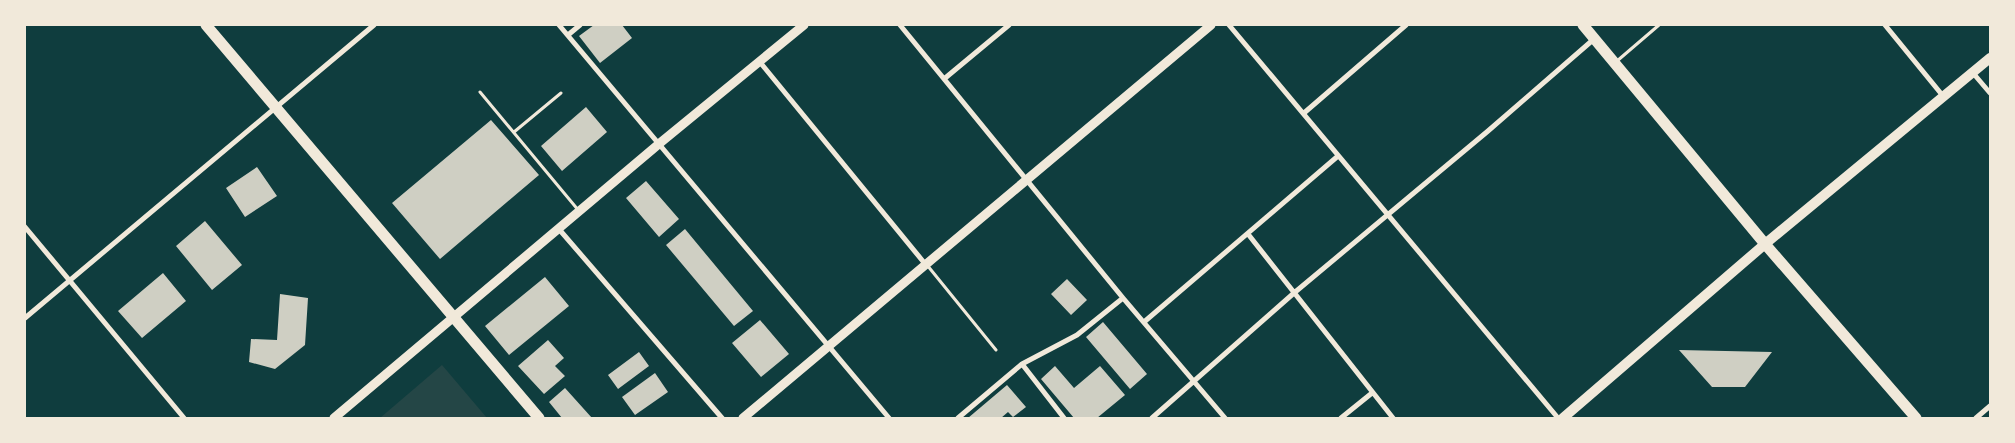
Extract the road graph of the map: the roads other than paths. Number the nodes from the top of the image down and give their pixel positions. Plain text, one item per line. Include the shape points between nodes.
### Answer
1 (206, 25) edge
2 (374, 25) edge
3 (559, 25) edge
4 (580, 25) edge
5 (804, 25) edge
6 (900, 25) edge
7 (1009, 25) edge
8 (1211, 25) edge
9 (1229, 25) edge
10 (1406, 25) edge
11 (1583, 25) edge
12 (1659, 25) edge
13 (1885, 25) edge
14 (568, 35) junction
15 (1595, 39) junction
16 (1990, 58) edge
17 (759, 61) junction
18 (1615, 63) junction
19 (1973, 73) junction
20 (944, 79) junction
21 (480, 92) dead end
22 (561, 93) dead end
23 (1990, 93) edge
24 (1944, 96) junction
25 (277, 107) junction
26 (1304, 113) junction
27 (514, 132) junction
28 (660, 143) junction
29 (1338, 156) junction
30 (1027, 180) junction
31 (579, 212) junction
32 (1388, 215) junction
33 (25, 227) edge
34 (558, 228) junction
35 (1248, 234) junction
36 (1765, 244) junction
37 (926, 265) junction
38 (70, 280) junction
39 (1294, 293) junction
40 (1123, 298) junction
41 (454, 317) junction
42 (25, 318) edge
43 (1144, 322) junction
44 (828, 346) junction
45 (996, 350) dead end
46 (1022, 364) junction
47 (1195, 381) junction
48 (1372, 392) junction
49 (1990, 406) edge
50 (184, 418) edge
51 (334, 418) edge
52 (539, 418) edge
53 (722, 418) edge
54 (743, 418) edge
55 (889, 418) edge
56 (958, 418) edge
57 (1064, 418) edge
58 (1152, 418) edge
59 (1225, 418) edge
60 (1341, 418) edge
61 (1393, 418) edge
62 (1558, 418) edge
63 (1563, 418) edge
64 (1916, 418) edge
65 (1976, 418) edge

1 - 25 main road
2 - 25 street
3 - 14 street
4 - 14 street
5 - 17 street
6 - 20 street
7 - 20 street
8 - 30 street
9 - 26 street
10 - 26 street
11 - 15 main road
12 - 18 lane
13 - 24 street
14 - 28 street
15 - 18 main road
15 - 32 street
16 - 19 main road
17 - 28 street
17 - 37 street
18 - 36 main road
19 - 23 street
19 - 24 main road
20 - 30 street
21 - 27 lane
22 - 27 lane
24 - 36 main road
25 - 38 street
25 - 41 main road
26 - 29 street
27 - 31 lane
28 - 31 street
28 - 44 street
29 - 32 street
29 - 35 street
30 - 37 street
30 - 40 street
31 - 34 street
32 - 39 street
32 - 62 street
33 - 38 street
34 - 41 street
34 - 53 street
35 - 39 street
35 - 43 street
36 - 63 main road
36 - 64 main road
37 - 44 street
37 - 45 lane
38 - 42 street
38 - 50 street
39 - 47 street
39 - 48 street
40 - 43 street
40 - 46 street via 1077,334
41 - 51 street
41 - 52 main road
43 - 47 street
44 - 54 street
44 - 55 street
46 - 56 street
46 - 57 street
47 - 58 street
47 - 59 street
48 - 60 street
48 - 61 street
49 - 65 street

